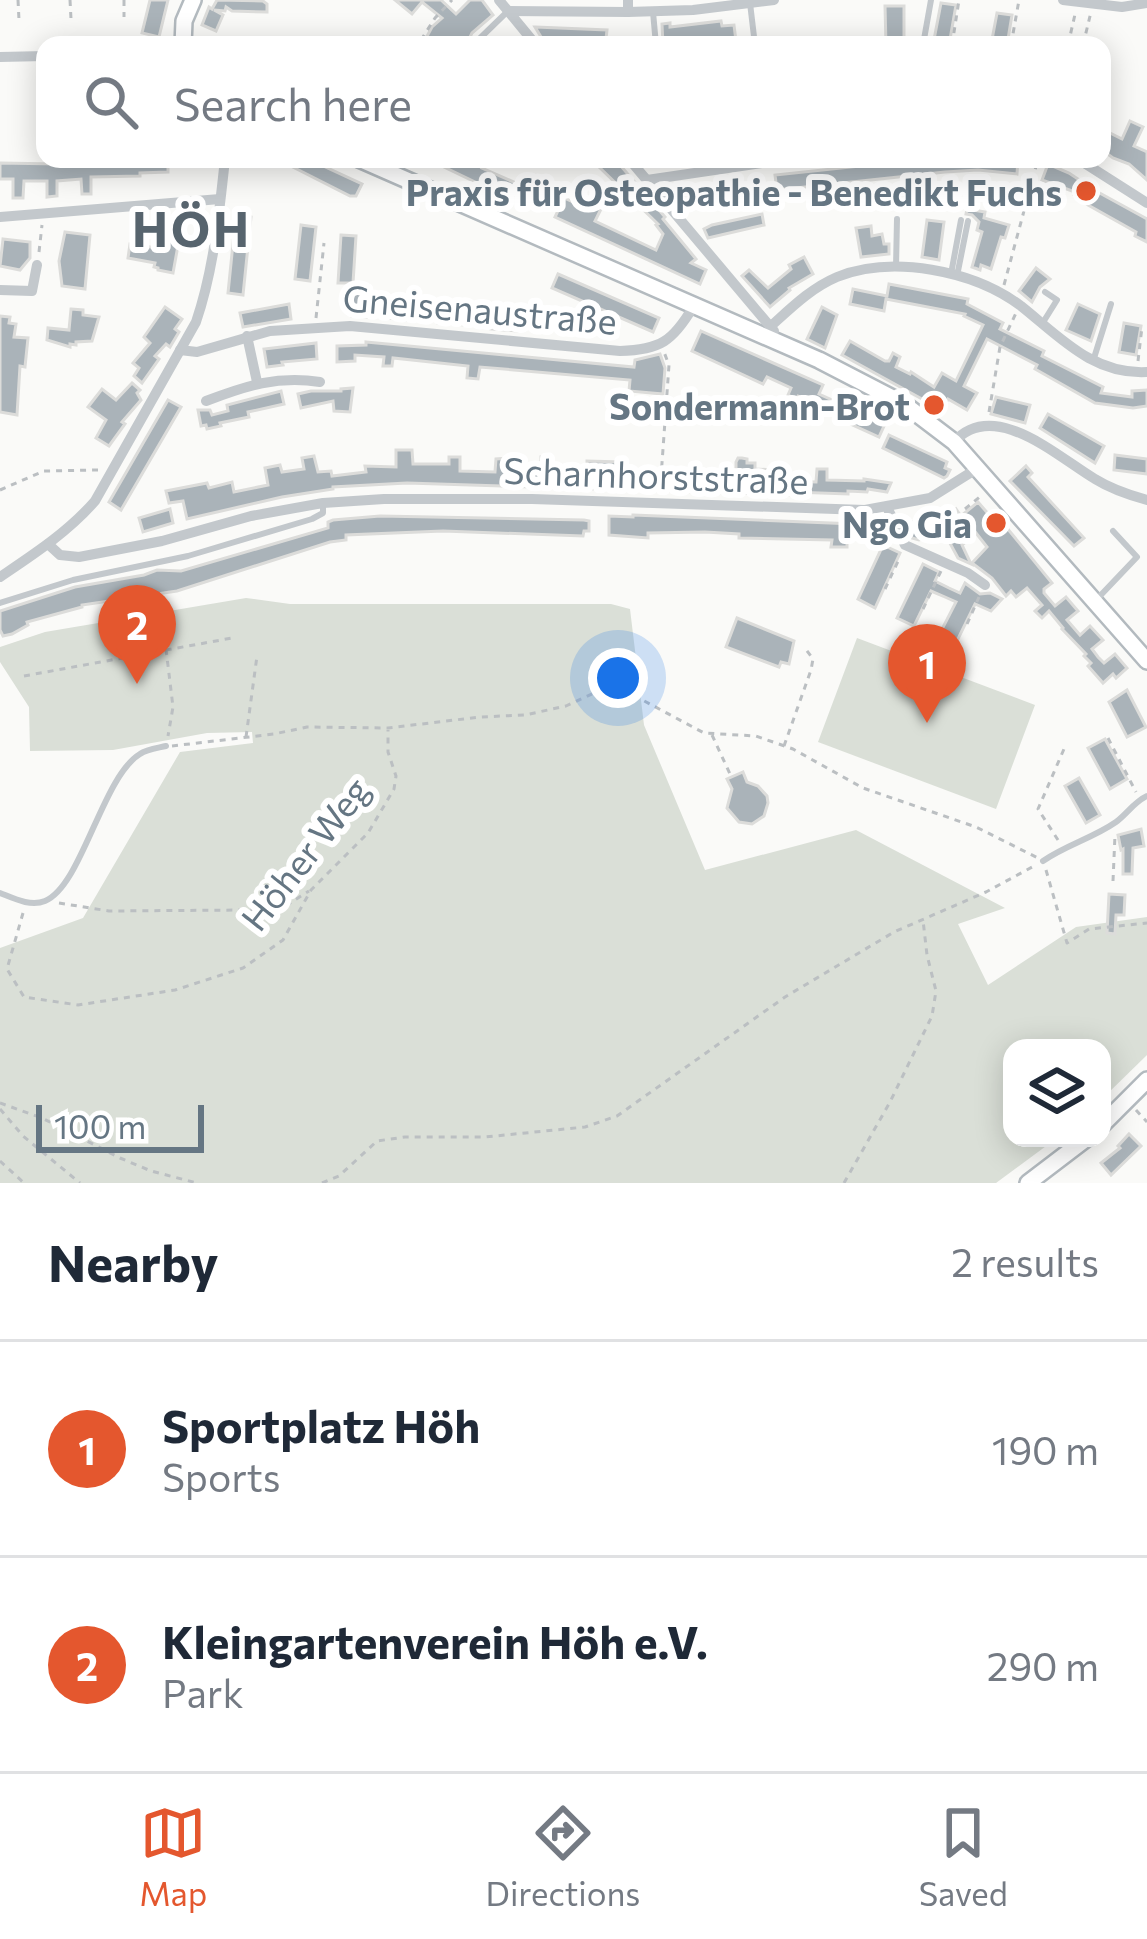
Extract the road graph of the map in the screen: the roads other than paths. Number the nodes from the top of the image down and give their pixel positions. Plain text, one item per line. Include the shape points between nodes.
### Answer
1 (193, 0) edge
2 (499, 0) edge
3 (774, 0) edge
4 (931, 0) edge
5 (1063, 0) edge
6 (1078, 2) edge
7 (750, 3) junction
8 (628, 6) edge
9 (1146, 6) edge
10 (508, 11) junction
11 (653, 12) junction
12 (183, 36) edge
13 (482, 36) edge
14 (529, 36) edge
15 (655, 36) edge
16 (754, 36) edge
17 (924, 36) edge
18 (36, 56) edge
19 (0, 57) edge
20 (224, 168) edge
21 (379, 168) edge
22 (637, 168) edge
23 (729, 168) edge
24 (1092, 168) edge
25 (647, 180) junction
26 (220, 199) junction
27 (1147, 203) edge
28 (0, 218) edge
29 (897, 219) dead end
30 (964, 221) dead end
31 (37, 265) road end
32 (896, 267) junction
33 (954, 275) junction
34 (0, 290) edge
35 (1046, 292) dead end
36 (1111, 304) dead end
37 (693, 307) junction
38 (1042, 324) junction
39 (771, 326) junction
40 (248, 335) junction
41 (787, 346) junction
42 (180, 350) junction
43 (1093, 362) junction
44 (1142, 373) edge
45 (256, 382) junction
46 (320, 382) dead end
47 (206, 401) dead end
48 (954, 442) junction
49 (977, 468) junction
50 (1147, 500) edge
51 (323, 503) junction
52 (887, 507) junction
53 (1113, 531) dead end
54 (48, 544) junction
55 (0, 577) edge
56 (985, 585) road end
57 (1094, 602) junction
58 (0, 603) edge
59 (1147, 661) edge
60 (166, 746) road end
61 (1143, 797) edge
62 (1043, 861) road end
63 (0, 893) edge
64 (1147, 1081) edge
65 (1111, 1116) edge
66 (1075, 1147) edge
67 (1028, 1183) edge

1 - 12 main road
2 - 10 street
3 - 7 street
4 - 17 lane
5 - 6 street
6 - 9 street
7 - 11 street
7 - 16 lane
8 - 10 street
8 - 11 street
10 - 13 lane
10 - 14 street
11 - 15 lane
18 - 19 street
20 - 26 street
21 - 37 main road
22 - 25 street
23 - 25 street
24 - 27 street
25 - 39 street
26 - 28 street
26 - 42 street via 207,290
29 - 32 lane
30 - 33 lane
31 - 34 street via 32,291
32 - 33 street
32 - 39 street via 834,278
33 - 38 street via 1001,294
35 - 38 lane via 1057,300
36 - 43 lane
37 - 40 street, Gneisenaustraße via 673,336 639,351 385,328
37 - 41 main road
38 - 43 street
39 - 41 street
40 - 42 street, Gneisenaustraße
40 - 45 street
41 - 48 main road via 904,404
42 - 54 street via 95,501
43 - 44 street
45 - 46 street
45 - 47 street
48 - 49 main road
48 - 50 street via 987,426 1020,433
49 - 52 street, Scharnhorststraße via 930,498
49 - 57 main road
51 - 52 street, Scharnhorststraße
51 - 54 street, Scharnhorststraße via 79,557
51 - 58 lane, Scharnhorststraße via 312,519
52 - 56 street via 905,545
53 - 57 lane via 1137,557
54 - 55 street
57 - 59 main road
60 - 63 lane via 136,755 66,883 46,901
61 - 62 lane via 1116,822
64 - 65 main road
66 - 67 main road

